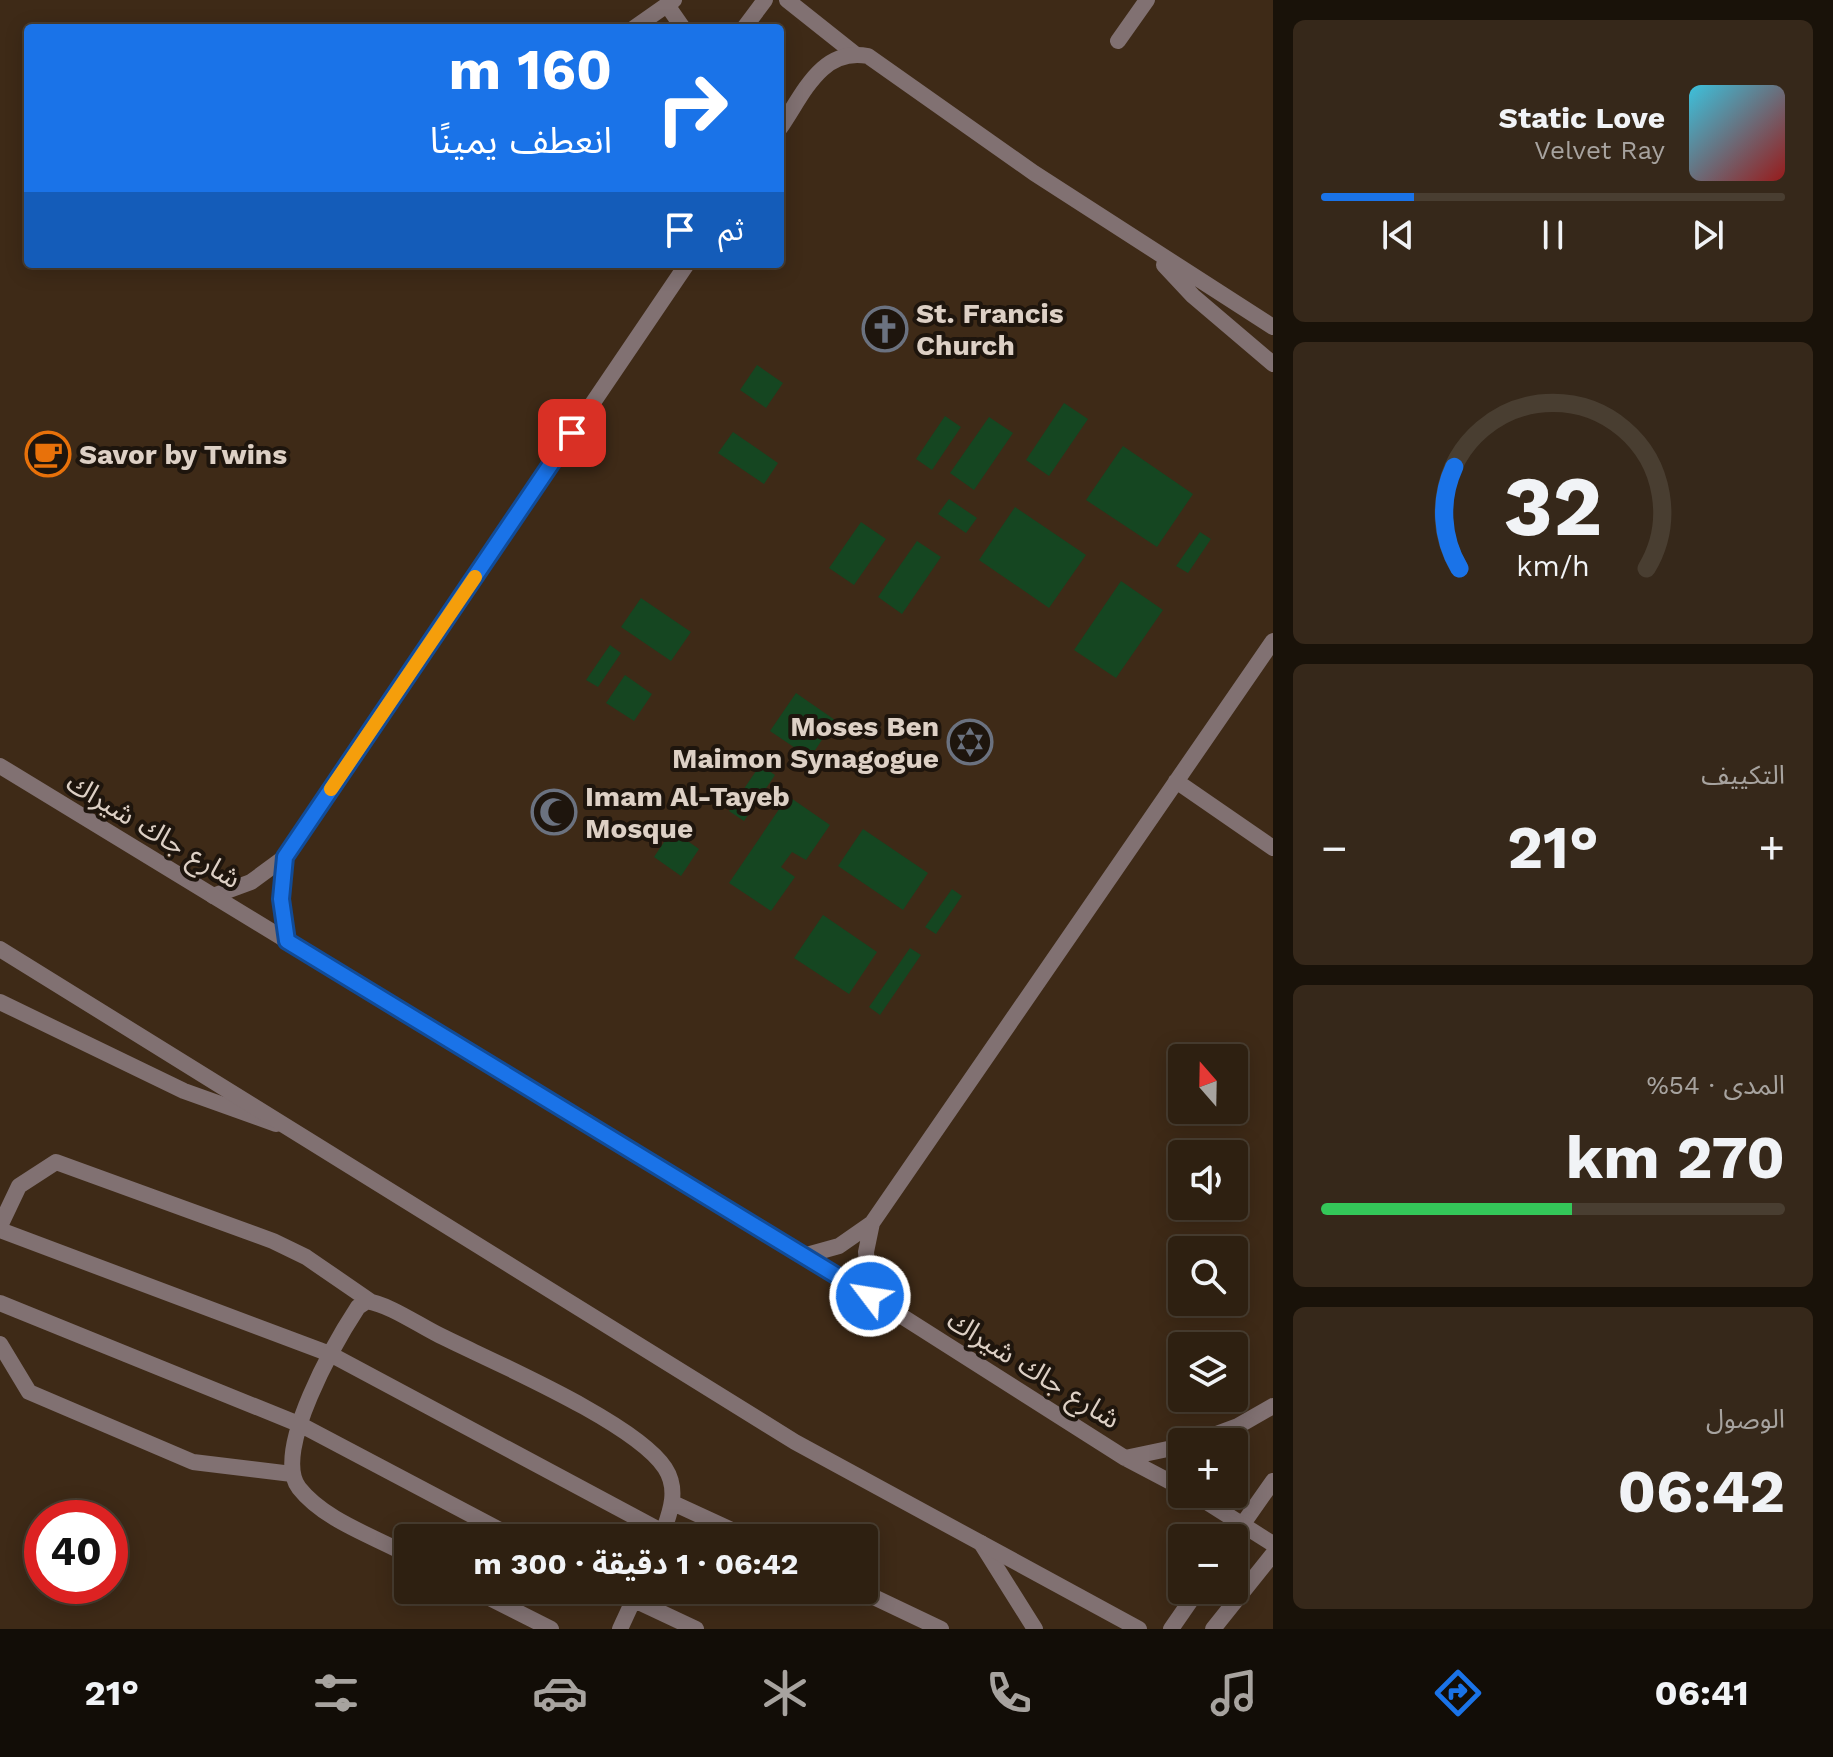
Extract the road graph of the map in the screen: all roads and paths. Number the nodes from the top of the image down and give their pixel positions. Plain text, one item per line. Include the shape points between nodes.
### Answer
1 (765, 0) edge
2 (787, 0) edge
3 (1147, 0) edge
4 (670, 2) edge
5 (640, 24) edge
6 (681, 24) edge
7 (747, 24) edge
8 (1118, 41) dead end
9 (855, 54) junction
10 (784, 122) edge
11 (1150, 249) junction
12 (684, 268) edge
13 (1273, 327) edge
14 (1273, 364) edge
15 (1273, 641) edge
16 (0, 766) edge
17 (1176, 781) junction
18 (1273, 848) edge
19 (285, 857) junction
20 (213, 896) junction
21 (287, 941) junction
22 (0, 949) edge
23 (0, 1002) edge
24 (281, 1126) junction
25 (872, 1223) junction
26 (0, 1228) edge
27 (803, 1256) junction
28 (870, 1296) junction
29 (370, 1301) junction
30 (0, 1303) edge
31 (0, 1344) edge
32 (330, 1354) junction
33 (1273, 1406) edge
34 (301, 1425) junction
35 (1233, 1428) edge
36 (1168, 1449) edge
37 (1125, 1458) junction
38 (292, 1474) junction
39 (1168, 1481) edge
40 (1273, 1481) edge
41 (673, 1503) junction
42 (1211, 1508) edge
43 (488, 1524) edge
44 (642, 1524) edge
45 (666, 1524) edge
46 (719, 1524) edge
47 (1230, 1524) edge
48 (1243, 1524) edge
49 (1248, 1535) edge
50 (981, 1543) junction
51 (1273, 1544) edge
52 (394, 1548) edge
53 (1273, 1554) edge
54 (878, 1599) edge
55 (502, 1604) edge
56 (632, 1604) edge
57 (652, 1604) edge
58 (1188, 1604) edge
59 (551, 1629) edge
60 (620, 1629) edge
61 (696, 1629) edge
62 (941, 1629) edge
63 (1035, 1629) edge
64 (1139, 1629) edge
65 (1171, 1629) edge
66 (1213, 1629) edge

1 - 7 street
2 - 9 street
3 - 8 street
4 - 5 street
4 - 6 street
9 - 10 street via 842,55 820,69
9 - 11 street via 879,62
11 - 13 street
11 - 14 street via 1193,296
12 - 19 street
15 - 17 street
16 - 20 street, شارع جاك شيراك
17 - 18 street
17 - 25 street
19 - 20 street via 251,882
19 - 21 street via 281,899
20 - 21 street, شارع جاك شيراك
21 - 27 street, شارع جاك شيراك
22 - 24 street
23 - 24 street via 184,1091
24 - 50 street via 795,1442
25 - 27 street via 839,1246
25 - 28 street via 865,1267
26 - 29 street via 19,1186 56,1162 273,1241
26 - 32 street
27 - 28 street, شارع جاك شيراك
28 - 37 street, شارع جاك شيراك
29 - 32 street via 358,1307
29 - 41 street via 580,1405 639,1444 664,1467
30 - 34 street
31 - 38 street via 29,1392 193,1462
32 - 34 street
32 - 44 street
33 - 35 street
34 - 38 street
34 - 43 street
36 - 37 street
37 - 39 street, شارع جاك شيراك
38 - 52 street via 320,1508
40 - 48 street
41 - 45 street
41 - 46 street
42 - 47 street
49 - 51 street
50 - 63 street
50 - 64 street
53 - 66 street
54 - 62 street
55 - 59 street
56 - 60 street
57 - 61 street
58 - 65 street

